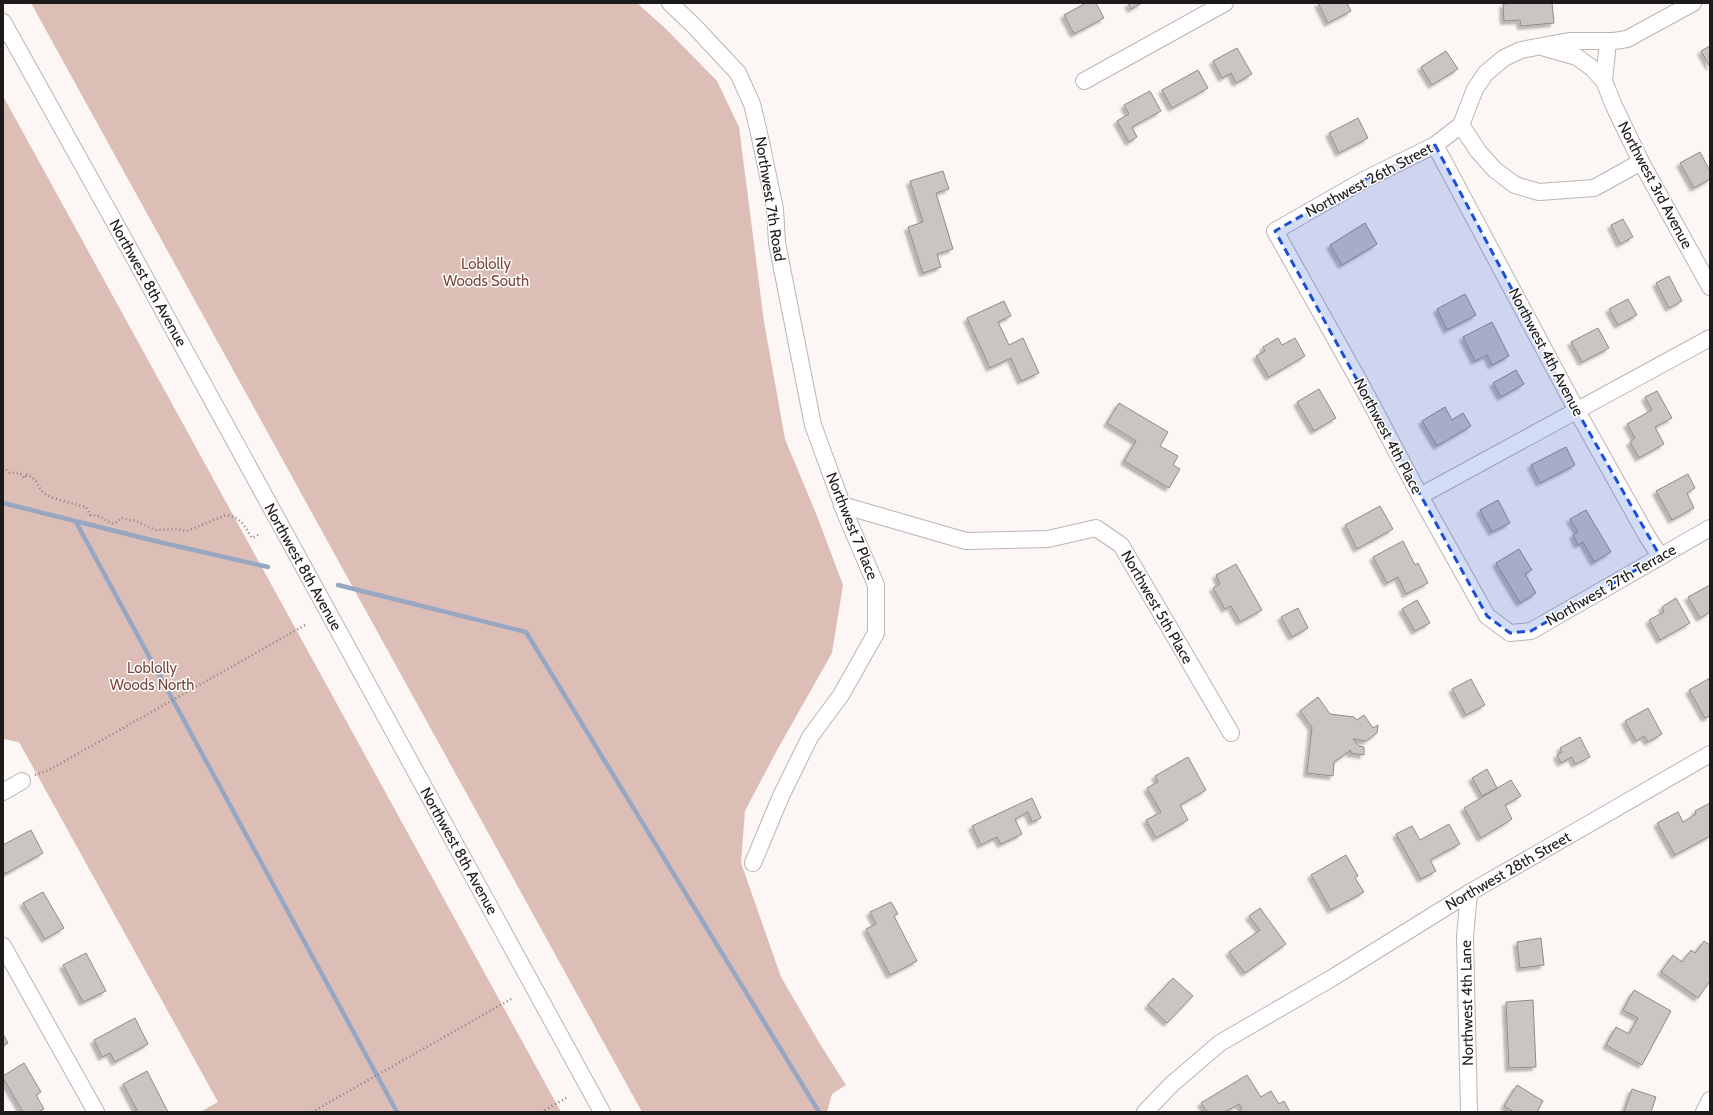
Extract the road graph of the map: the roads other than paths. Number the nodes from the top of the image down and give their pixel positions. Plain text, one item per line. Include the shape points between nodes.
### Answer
1 (670, 3) edge
2 (1225, 3) edge
3 (1693, 3) edge
4 (3, 22) edge
5 (1608, 41) junction
6 (1540, 47) junction
7 (1084, 81) dead end
8 (1604, 81) junction
9 (1461, 125) junction
10 (1435, 145) junction
11 (1641, 162) junction
12 (1275, 232) joint
13 (1710, 287) edge
14 (789, 307) joint
15 (1710, 338) edge
16 (1577, 411) junction
17 (1420, 496) junction
18 (842, 505) junction
19 (1710, 528) edge
20 (1660, 556) junction
21 (1510, 633) joint
22 (1231, 733) dead end
23 (1710, 754) edge
24 (22, 781) road end
25 (3, 792) edge
26 (753, 863) dead end
27 (1469, 893) junction
28 (3, 946) edge
29 (1710, 1100) edge
30 (96, 1112) edge
31 (602, 1112) edge
32 (1145, 1112) edge
33 (1469, 1112) edge
34 (1704, 1112) edge

1 - 14 street, Northwest 7th Road via 738,73 752,104 775,208 777,243
2 - 7 street
3 - 5 street via 1628,39
4 - 31 street, Northwest 8th Avenue
5 - 6 street via 1569,41
5 - 8 street
6 - 8 street via 1577,57
6 - 9 street via 1521,50 1504,58 1486,73 1475,88
8 - 11 street, Northwest 3rd Avenue
9 - 10 street, Northwest 26th Street
9 - 11 street via 1478,151 1495,170 1515,185 1539,192 1594,188
10 - 12 street, Northwest 26th Street via 1364,180
10 - 16 street, Northwest 4th Avenue
11 - 13 street, Northwest 3rd Avenue
12 - 17 street, Northwest 4th Place
14 - 18 street, Northwest 7 Place via 813,425
15 - 16 street
16 - 17 street
16 - 20 street, Northwest 4th Avenue
17 - 21 street, Northwest 4th Place via 1487,616
18 - 22 street, Northwest 5th Place via 966,541 1048,539 1096,528 1121,545
18 - 26 street, Northwest 7 Place via 876,585 876,633 841,695 810,738 781,796
19 - 20 street, Northwest 27th Terrace
20 - 21 street, Northwest 27th Terrace via 1531,631
23 - 27 street, Northwest 28th Street
24 - 25 street
27 - 32 street, Northwest 28th Street via 1309,992 1220,1043 1172,1084
27 - 33 street, Northwest 4th Lane via 1465,937
28 - 30 street
29 - 34 street

